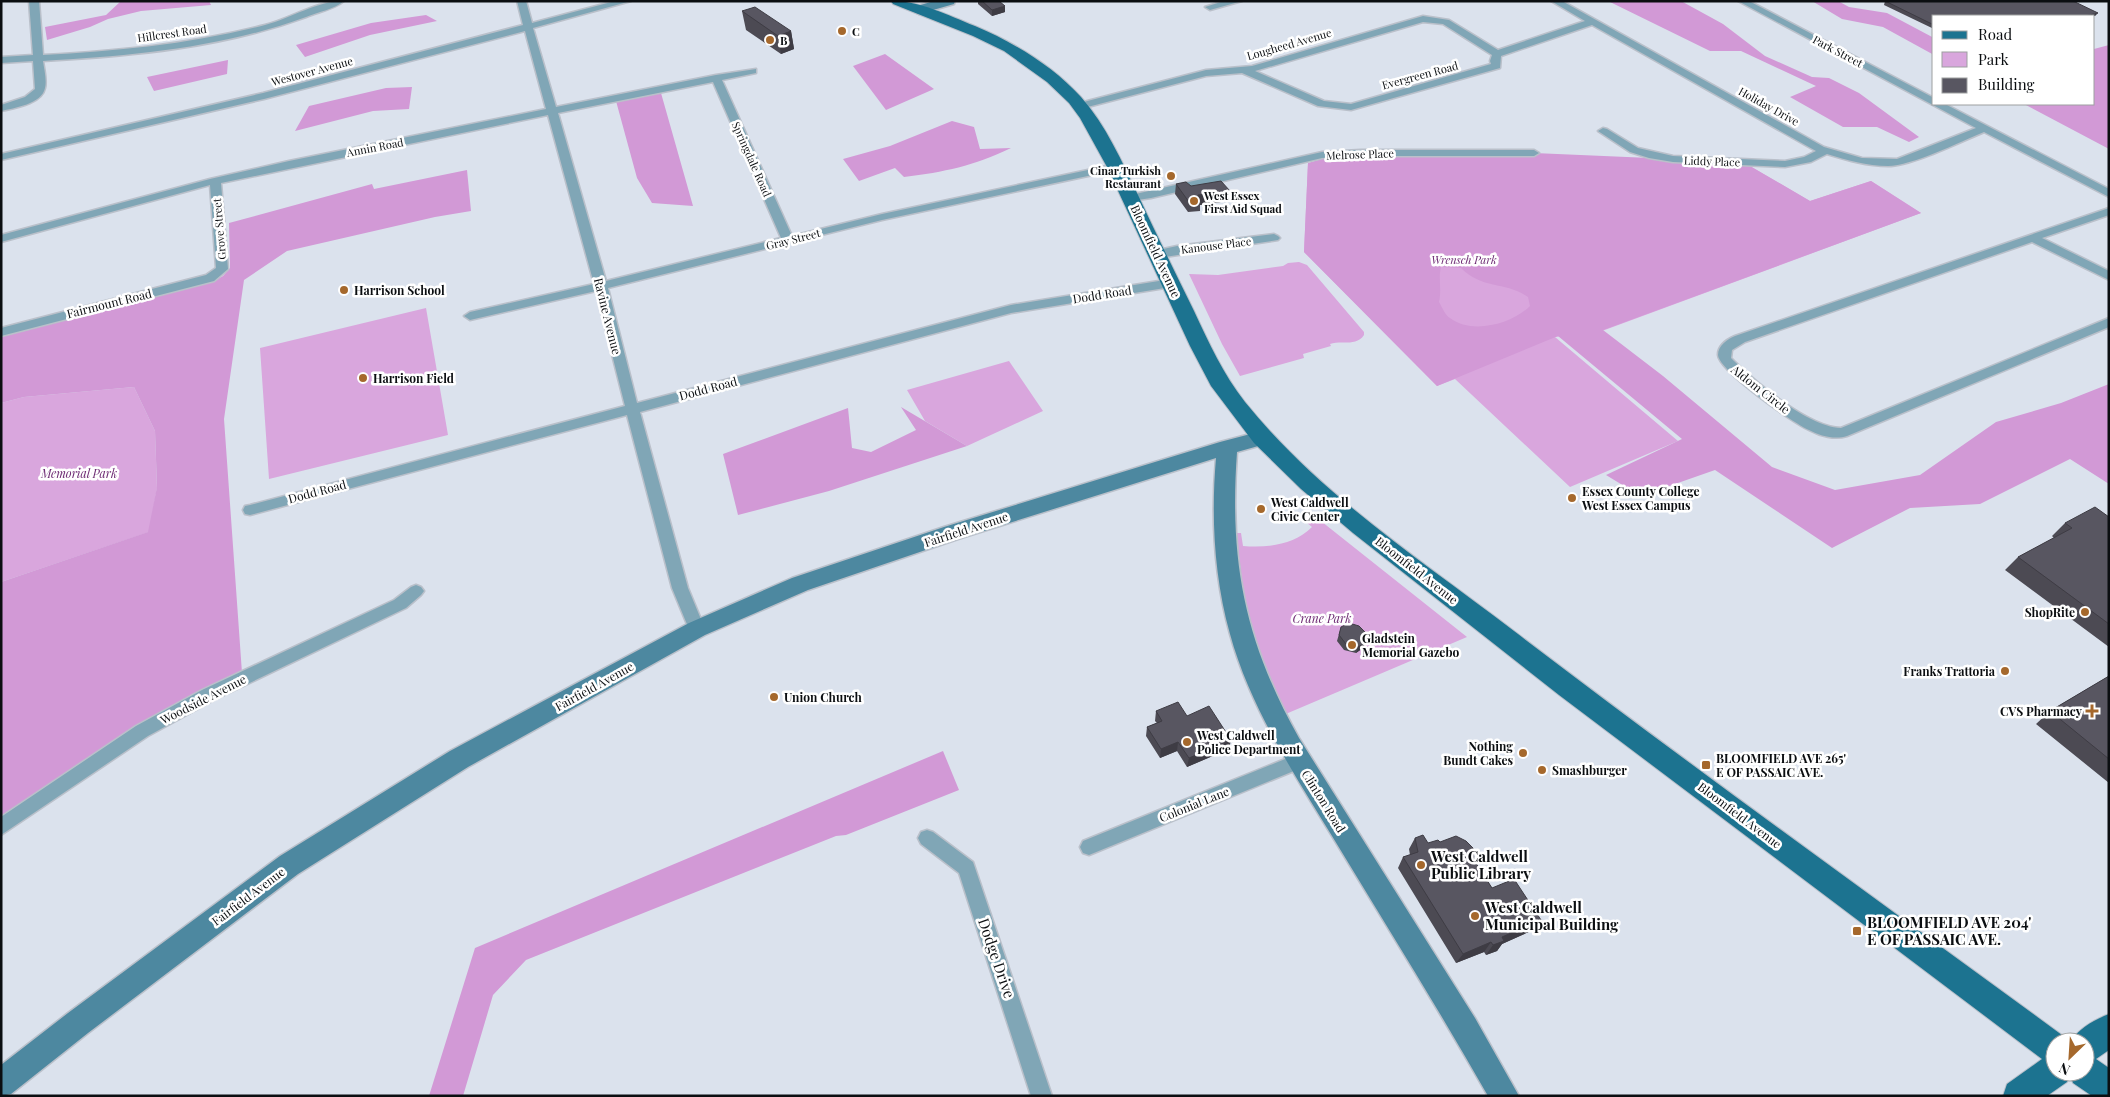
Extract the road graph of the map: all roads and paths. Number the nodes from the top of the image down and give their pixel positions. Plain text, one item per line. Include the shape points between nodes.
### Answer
1 (34, 1) edge
2 (340, 1) edge
3 (521, 1) edge
4 (626, 1) edge
5 (898, 1) edge
6 (949, 1) edge
7 (1238, 1) edge
8 (1555, 1) edge
9 (1742, 1) edge
10 (1210, 7) dead end
11 (919, 10) junction
12 (1592, 22) junction
13 (529, 27) junction
14 (1497, 54) junction
15 (38, 56) junction
16 (1, 60) edge
17 (1244, 70) junction
18 (753, 71) dead end
19 (716, 78) junction
20 (1932, 101) edge
21 (1940, 105) edge
22 (1080, 106) junction
23 (1, 108) edge
24 (552, 113) junction
25 (1985, 128) junction
26 (1603, 131) dead end
27 (1825, 151) junction
28 (1534, 153) dead end
29 (1, 157) edge
30 (1116, 168) junction
31 (215, 181) junction
32 (2109, 194) edge
33 (1132, 198) junction
34 (2109, 211) edge
35 (2031, 237) junction
36 (1274, 238) dead end
37 (1, 240) edge
38 (788, 240) junction
39 (1158, 254) junction
40 (217, 274) joint
41 (2109, 276) edge
42 (1171, 283) junction
43 (601, 286) junction
44 (470, 316) dead end
45 (2109, 322) edge
46 (1, 332) edge
47 (632, 408) junction
48 (1262, 438) junction
49 (1227, 447) junction
50 (250, 510) dead end
51 (416, 591) dead end
52 (697, 630) junction
53 (1300, 761) junction
54 (1, 827) edge
55 (927, 838) dead end
56 (1089, 847) dead end
57 (2109, 1030) edge
58 (2095, 1040) edge
59 (2045, 1042) edge
60 (2045, 1077) edge
61 (2095, 1078) edge
62 (1, 1084) edge
63 (2109, 1088) edge
64 (1042, 1096) edge
65 (1504, 1096) edge
66 (2019, 1096) edge

1 - 15 street
2 - 15 street, Hillcrest Road via 269,27 180,46 112,54
3 - 13 street, Ravine Avenue
4 - 13 street, Westover Avenue
5 - 11 main road, Bloomfield Avenue
6 - 11 street
7 - 10 street
8 - 12 street, Holiday Drive
9 - 20 street, Park Street
11 - 22 main road, Bloomfield Avenue via 978,33 1023,57 1053,78
12 - 14 street
12 - 27 street, Holiday Drive
13 - 24 street, Ravine Avenue
13 - 29 street, Westover Avenue via 264,96
14 - 17 street, Lougheed Avenue via 1446,22 1424,19
14 - 17 street, Evergreen Road via 1497,66 1351,107 1322,104
15 - 16 street, Hillcrest Road
15 - 23 street via 38,93
17 - 22 street, Lougheed Avenue via 1206,73
18 - 19 street, Annin Road
19 - 24 street, Annin Road
19 - 38 street, Springdale Road
21 - 25 street
22 - 30 main road, Bloomfield Avenue
24 - 31 street, Annin Road
24 - 43 street, Ravine Avenue
25 - 27 street, Holiday Drive via 1899,162 1861,162
25 - 32 street
26 - 27 street, Liddy Place via 1634,150 1674,159 1785,164 1807,160
28 - 33 street, Melrose Place via 1322,155
30 - 33 main road, Bloomfield Avenue
30 - 38 street, Gray Street
31 - 37 street, Annin Road
31 - 40 street, Grove Street via 222,269
33 - 39 main road, Bloomfield Avenue
34 - 35 street
35 - 41 street
35 - 45 street, Aldom Circle via 1735,341 1728,345 1724,357 1735,370 1803,421 1823,430 1842,433
36 - 39 street, Kanouse Place
38 - 43 street, Gray Street
39 - 42 main road, Bloomfield Avenue
40 - 46 street, Fairmount Road
42 - 47 street, Dodd Road via 1011,309
42 - 48 main road, Bloomfield Avenue via 1218,380
43 - 44 street, Gray Street
43 - 47 street, Ravine Avenue
47 - 50 street, Dodd Road
47 - 52 street, Ravine Avenue via 680,588
48 - 49 street, Fairfield Avenue
48 - 59 main road, Bloomfield Avenue via 1368,533 1568,687
49 - 52 street, Fairfield Avenue via 800,584
49 - 53 street, Clinton Road via 1224,528 1229,582 1249,658 1260,686
51 - 54 street, Woodside Avenue via 400,604 208,695 142,731
52 - 62 street, Fairfield Avenue via 459,759 289,865
53 - 56 street, Colonial Lane
53 - 65 street, Clinton Road
55 - 64 street, Dodge Drive via 966,868
57 - 58 main road
60 - 66 main road
61 - 63 main road

